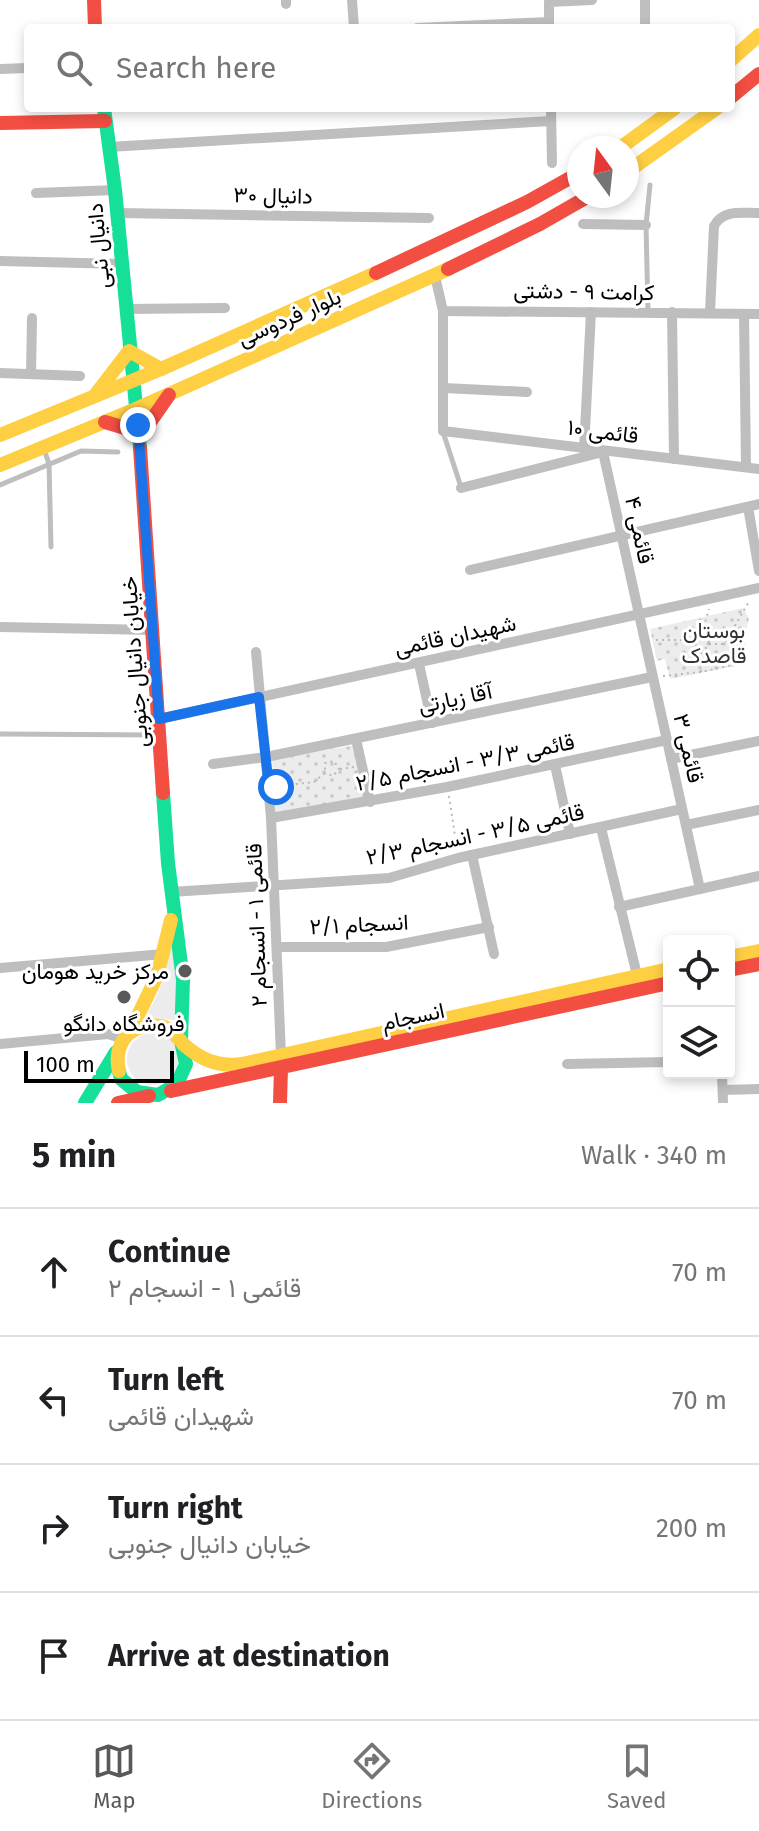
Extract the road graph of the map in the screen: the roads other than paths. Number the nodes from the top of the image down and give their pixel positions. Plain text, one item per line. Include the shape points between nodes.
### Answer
1 (94, 0) edge
2 (352, 0) edge
3 (588, 0) edge
4 (645, 0) edge
5 (549, 2) edge
6 (95, 24) edge
7 (354, 24) edge
8 (549, 24) edge
9 (645, 24) edge
10 (759, 35) edge
11 (735, 56) edge
12 (24, 68) edge
13 (0, 69) edge
14 (759, 74) edge
15 (735, 94) edge
16 (551, 112) edge
17 (670, 112) edge
18 (711, 112) edge
19 (104, 115) edge
20 (551, 121) junction
21 (0, 123) edge
22 (636, 136) edge
23 (109, 147) junction
24 (552, 163) dead end
25 (639, 163) edge
26 (567, 180) edge
27 (650, 185) dead end
28 (115, 190) junction
29 (36, 193) dead end
30 (568, 208) edge
31 (117, 213) junction
32 (759, 213) edge
33 (429, 218) dead end
34 (583, 224) dead end
35 (646, 225) junction
36 (0, 261) edge
37 (122, 264) junction
38 (435, 276) junction
39 (225, 308) dead end
40 (126, 309) junction
41 (443, 311) junction
42 (591, 312) junction
43 (648, 312) junction
44 (672, 312) junction
45 (710, 313) junction
46 (744, 314) junction
47 (759, 314) edge
48 (32, 318) dead end
49 (129, 351) junction
50 (161, 369) junction
51 (0, 373) edge
52 (31, 374) junction
53 (80, 376) dead end
54 (132, 380) junction
55 (444, 388) junction
56 (527, 392) dead end
57 (96, 395) junction
58 (169, 395) junction
59 (136, 409) junction
60 (105, 422) junction
61 (443, 431) junction
62 (4, 433) edge
63 (139, 438) junction
64 (43, 446) junction
65 (584, 450) junction
66 (118, 452) dead end
67 (603, 452) junction
68 (18, 457) junction
69 (674, 459) junction
70 (49, 464) junction
71 (0, 465) edge
72 (746, 467) junction
73 (759, 469) edge
74 (0, 485) edge
75 (461, 488) joint
76 (754, 505) edge
77 (621, 537) junction
78 (51, 547) dead end
79 (470, 570) dead end
80 (759, 571) edge
81 (756, 593) edge
82 (638, 615) junction
83 (0, 627) edge
84 (154, 630) junction
85 (256, 652) dead end
86 (419, 664) junction
87 (652, 677) junction
88 (259, 697) junction
89 (159, 719) junction
90 (432, 723) junction
91 (0, 734) edge
92 (160, 735) junction
93 (356, 739) junction
94 (667, 740) junction
95 (759, 741) edge
96 (266, 757) junction
97 (671, 759) junction
98 (213, 764) dead end
99 (555, 765) junction
100 (370, 802) junction
101 (682, 809) junction
102 (759, 810) edge
103 (271, 818) junction
104 (686, 825) junction
105 (601, 828) junction
106 (570, 834) junction
107 (472, 855) junction
108 (759, 876) edge
109 (274, 885) junction
110 (700, 889) junction
111 (171, 892) junction
112 (619, 907) junction
113 (173, 911) junction
114 (489, 927) junction
115 (277, 947) junction
116 (759, 951) edge
117 (164, 954) junction
118 (494, 954) dead end
119 (735, 956) edge
120 (759, 964) edge
121 (0, 968) edge
122 (735, 969) edge
123 (663, 970) edge
124 (637, 975) junction
125 (663, 984) edge
126 (123, 1040) junction
127 (182, 1042) junction
128 (0, 1044) edge
129 (281, 1061) junction
130 (663, 1062) edge
131 (567, 1064) dead end
132 (722, 1079) edge
133 (759, 1089) edge
134 (723, 1090) junction
135 (162, 1093) junction
136 (85, 1103) edge
137 (118, 1103) edge
138 (280, 1103) edge
139 (723, 1103) edge

1 - 6 main road
2 - 7 street
3 - 5 street
4 - 9 street
5 - 8 street
10 - 11 main road
12 - 13 street
14 - 15 main road
16 - 20 street
17 - 22 main road
18 - 25 main road
19 - 21 main road
19 - 23 main road, دانیال نبی
20 - 23 street
20 - 24 street
23 - 28 main road, دانیال نبی
26 - 50 main road, بلوار فردوسی via 444,242
27 - 35 lane
28 - 29 street
28 - 31 main road, دانیال نبی
30 - 38 main road, بلوار فردوسی
31 - 33 street, دانیال ۳۰
31 - 37 main road, دانیال نبی
32 - 45 street via 726,213 714,226
34 - 35 street
35 - 43 lane
36 - 37 street
37 - 40 main road, دانیال نبی
38 - 41 street
38 - 58 main road, بلوار فردوسی
39 - 40 street
40 - 49 main road, دانیال نبی
41 - 42 street, کرامت ۹ - دشتی
41 - 55 street
42 - 43 street, کرامت ۹ - دشتی
42 - 65 street
43 - 44 street, کرامت ۹ - دشتی
44 - 45 street, کرامت ۹ - دشتی
44 - 69 street
45 - 46 street, کرامت ۹ - دشتی
46 - 47 street, کرامت ۹ - دشتی
46 - 72 street
48 - 52 street
49 - 50 main road
49 - 54 main road, دانیال نبی
49 - 57 main road
50 - 54 main road, بلوار فردوسی
51 - 52 street
52 - 53 street
54 - 57 main road, بلوار فردوسی
54 - 59 main road, دانیال نبی
55 - 56 street
55 - 61 street
57 - 62 main road, بلوار فردوسی
58 - 59 main road, بلوار فردوسی
58 - 63 main road
59 - 60 main road, بلوار فردوسی
59 - 63 main road, خیابان دانیال جنوبی
60 - 63 main road
60 - 64 main road, بلوار فردوسی
61 - 65 street, قائمی ۱۰
61 - 75 lane
62 - 68 main road
63 - 84 main road, خیابان دانیال جنوبی
64 - 68 main road, بلوار فردوسی
64 - 70 lane
65 - 67 street, قائمی ۱۰
66 - 70 lane via 81,451
67 - 69 street, قائمی ۱۰
67 - 75 street
67 - 77 street, قائمی ۴
68 - 71 main road, بلوار فردوسی
69 - 72 street, قائمی ۱۰
70 - 74 lane
70 - 78 lane
72 - 73 street, قائمی ۱۰
76 - 77 street
76 - 80 street
77 - 79 street
77 - 82 street, قائمی ۴
81 - 82 street, شهیدان قائمی
82 - 86 street, شهیدان قائمی
82 - 87 street, قائمی ۳
83 - 84 street
84 - 89 main road, خیابان دانیال جنوبی
85 - 88 street, قائمی ۱ - انسجام ۲
86 - 88 street, شهیدان قائمی
86 - 90 street
87 - 90 street, آقا زیارتی
87 - 94 street, قائمی ۳
88 - 89 street, شهیدان قائمی
88 - 96 street, قائمی ۱ - انسجام ۲
89 - 92 main road, خیابان دانیال جنوبی
90 - 93 street, آقا زیارتی
91 - 92 lane
92 - 111 main road, خیابان دانیال جنوبی
93 - 96 street, آقا زیارتی
93 - 100 street
94 - 97 street, قائمی ۳
94 - 99 street, قائمی ۳/۳ - انسجام ۲/۵
95 - 97 street
96 - 98 street, آقا زیارتی
96 - 103 street, قائمی ۱ - انسجام ۲
97 - 101 street, قائمی ۳
99 - 100 street, قائمی ۳/۳ - انسجام ۲/۵
99 - 106 street
100 - 103 street, قائمی ۳/۳ - انسجام ۲/۵
101 - 104 street, قائمی ۳
101 - 105 street, قائمی ۳/۵ - انسجام ۲/۳
102 - 104 street
103 - 109 street, قائمی ۱ - انسجام ۲
104 - 110 street, قائمی ۳
105 - 106 street, قائمی ۳/۵ - انسجام ۲/۳
105 - 112 street
106 - 107 street, قائمی ۳/۵ - انسجام ۲/۳
107 - 109 street, قائمی ۳/۵ - انسجام ۲/۳ via 389,878
107 - 114 street
108 - 110 street
109 - 111 street, قائمی ۳/۵ - انسجام ۲/۳
109 - 115 street, قائمی ۱ - انسجام ۲
110 - 112 street
111 - 113 main road, خیابان دانیال جنوبی
112 - 124 street
113 - 117 main road, خیابان دانیال جنوبی
113 - 127 main road, خیابان دانیال جنوبی via 183,980
114 - 115 street, انسجام ۲/۱ via 386,947
114 - 118 street
115 - 129 street, قائمی ۱ - انسجام ۲
116 - 119 main road
117 - 121 street
117 - 126 main road, خیابان دانیال جنوبی
120 - 122 main road
123 - 124 main road, انسجام
124 - 129 main road, انسجام
125 - 129 main road, انسجام
126 - 127 main road via 138,1027 158,1025
126 - 128 street via 108,1034
126 - 135 main road via 117,1069 128,1087 147,1095
126 - 136 main road, خیابان دانیال جنوبی
127 - 129 main road, انسجام via 209,1063
127 - 135 main road via 183,1075
129 - 135 main road, انسجام
129 - 138 main road
130 - 131 street
132 - 134 street
133 - 134 street
134 - 139 street
135 - 137 main road, انسجام

